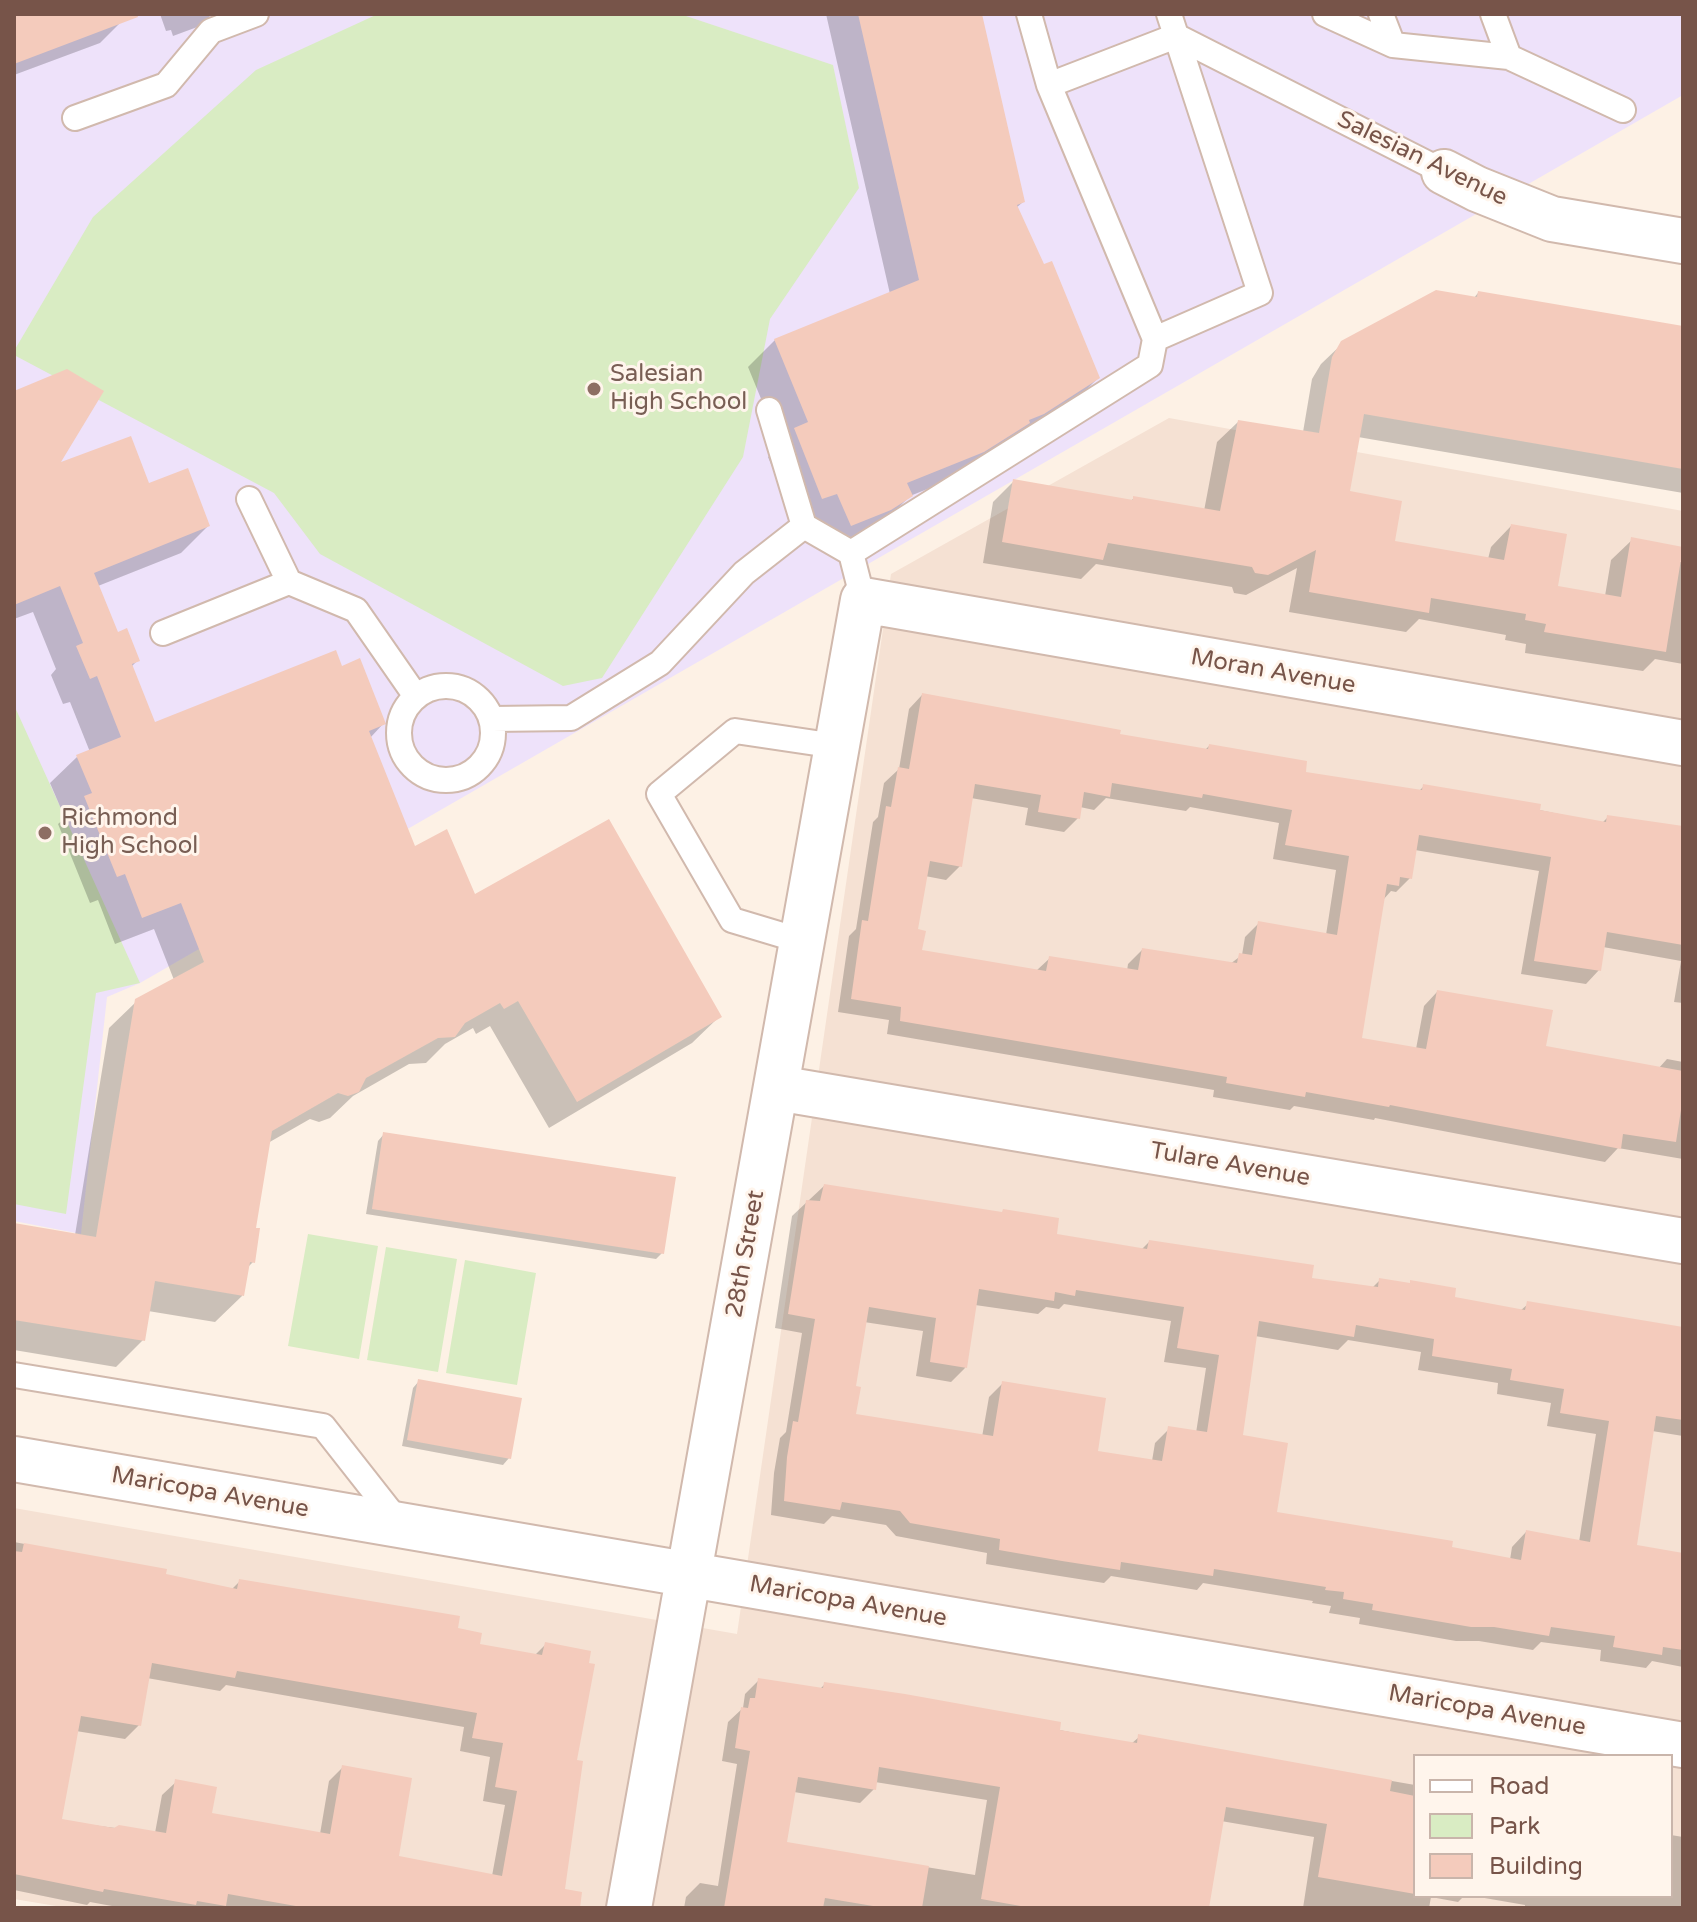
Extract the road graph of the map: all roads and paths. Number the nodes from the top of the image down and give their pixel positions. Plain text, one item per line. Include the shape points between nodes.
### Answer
1 (256, 14) edge
2 (1029, 14) edge
3 (1325, 14) edge
4 (1381, 14) edge
5 (1493, 14) edge
6 (1172, 25) edge
7 (1393, 45) junction
8 (1509, 57) junction
9 (1049, 85) junction
10 (1623, 110) dead end
11 (75, 118) dead end
12 (1444, 172) joint
13 (1683, 241) edge
14 (1155, 339) junction
15 (769, 410) dead end
16 (249, 499) dead end
17 (804, 526) junction
18 (851, 553) junction
19 (289, 582) junction
20 (863, 600) junction
21 (163, 633) dead end
22 (415, 695) junction
23 (492, 719) junction
24 (1683, 743) edge
25 (836, 746) junction
26 (802, 941) junction
27 (777, 1088) junction
28 (1683, 1241) edge
29 (14, 1375) edge
30 (14, 1459) edge
31 (402, 1526) junction
32 (687, 1575) junction
33 (1683, 1745) edge
34 (629, 1908) edge

1 - 11 lane via 211,31 166,85
2 - 9 lane
3 - 7 lane
4 - 7 lane
5 - 8 lane
6 - 9 lane
6 - 12 lane, Salesian Avenue
6 - 14 lane via 1260,293
7 - 8 lane
8 - 10 lane
9 - 14 lane
12 - 13 street, Salesian Avenue via 1552,219
14 - 18 lane via 1150,365
15 - 17 lane
16 - 19 lane
17 - 18 lane
17 - 23 lane via 744,573 660,663 571,718
18 - 20 lane
19 - 21 lane
19 - 22 lane via 356,610
20 - 24 street, Moran Avenue
20 - 25 street, 28th Street
22 - 23 lane via 450,685 483,702
22 - 23 lane via 403,710 400,747 408,763 441,781 476,770 488,755
25 - 26 street, 28th Street
25 - 26 lane via 735,731 659,794 732,920
26 - 27 street, 28th Street
27 - 28 street, Tulare Avenue
27 - 32 street, 28th Street
29 - 31 lane via 323,1426
30 - 31 street, Maricopa Avenue
31 - 32 street, Maricopa Avenue
32 - 33 street, Maricopa Avenue
32 - 34 street, 28th Street

